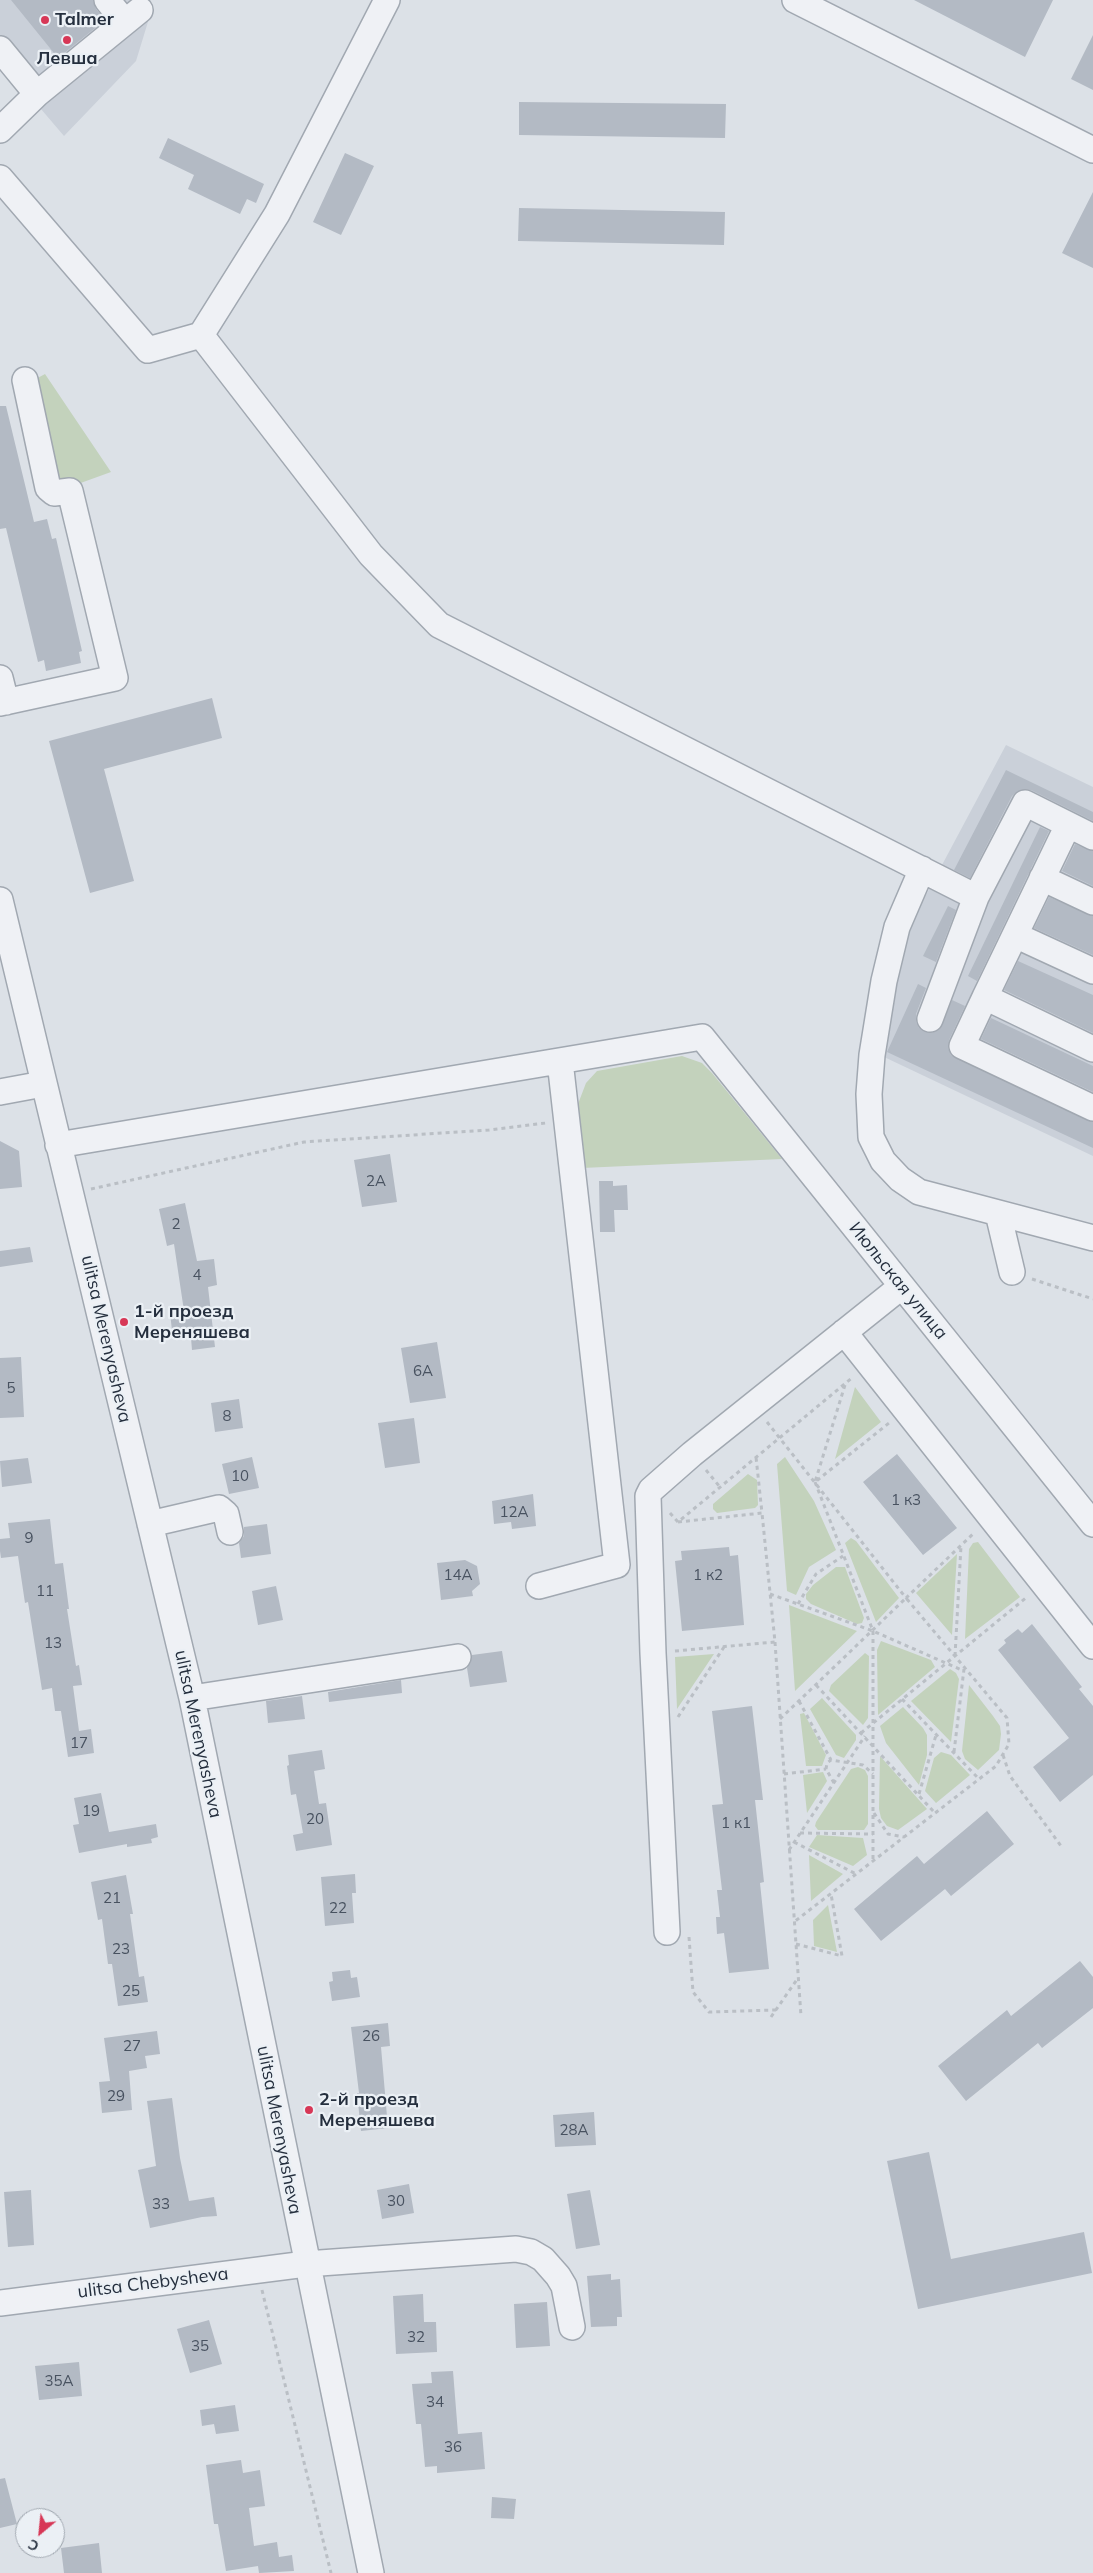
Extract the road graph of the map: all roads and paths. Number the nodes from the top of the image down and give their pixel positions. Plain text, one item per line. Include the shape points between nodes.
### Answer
1 (108, 0) edge
2 (795, 0) edge
3 (377, 3) edge
4 (0, 49) edge
5 (37, 94) junction
6 (0, 130) edge
7 (1093, 150) edge
8 (0, 178) edge
9 (201, 335) junction
10 (25, 380) dead end
11 (0, 678) edge
12 (3, 703) edge
13 (1068, 824) junction
14 (1093, 837) edge
15 (922, 869) junction
16 (1042, 878) junction
17 (976, 897) junction
18 (0, 900) edge
19 (1093, 902) edge
20 (1015, 935) junction
21 (6, 955) edge
22 (1093, 971) edge
23 (985, 998) junction
24 (930, 1019) dead end
25 (1093, 1049) edge
26 (560, 1061) junction
27 (43, 1084) junction
28 (0, 1092) edge
29 (1093, 1108) edge
30 (567, 1120) junction
31 (58, 1145) junction
32 (71, 1194) junction
33 (998, 1213) junction
34 (1093, 1238) edge
35 (1012, 1272) joint
36 (902, 1286) junction
37 (1093, 1299) edge
38 (844, 1332) junction
39 (853, 1378) dead end
40 (845, 1384) junction
41 (889, 1423) dead end
42 (780, 1437) junction
43 (756, 1457) junction
44 (815, 1482) junction
45 (651, 1490) junction
46 (762, 1513) junction
47 (678, 1522) junction
48 (150, 1524) junction
49 (1093, 1524) edge
50 (230, 1532) dead end
51 (975, 1532) dead end
52 (961, 1546) junction
53 (843, 1556) junction
54 (539, 1586) dead end
55 (770, 1594) junction
56 (1027, 1597) dead end
57 (906, 1598) junction
58 (798, 1604) junction
59 (872, 1632) junction
60 (774, 1642) junction
61 (1093, 1646) edge
62 (725, 1647) junction
63 (653, 1653) junction
64 (955, 1656) junction
65 (458, 1657) dead end
66 (946, 1663) junction
67 (964, 1669) junction
68 (816, 1684) junction
69 (192, 1698) junction
70 (902, 1699) junction
71 (799, 1701) junction
72 (677, 1718) dead end
73 (780, 1719) junction
74 (873, 1723) junction
75 (861, 1732) junction
76 (936, 1735) junction
77 (865, 1736) junction
78 (873, 1745) junction
79 (954, 1753) junction
80 (1003, 1754) junction
81 (832, 1760) junction
82 (847, 1763) junction
83 (826, 1769) junction
84 (784, 1774) junction
85 (873, 1775) junction
86 (979, 1779) junction
87 (834, 1782) junction
88 (919, 1795) junction
89 (873, 1812) junction
90 (936, 1813) junction
91 (800, 1833) junction
92 (873, 1834) junction
93 (905, 1836) junction
94 (794, 1842) junction
95 (1061, 1846) dead end
96 (789, 1850) junction
97 (874, 1861) junction
98 (856, 1874) junction
99 (831, 1894) junction
100 (794, 1922) junction
101 (678, 1933) joint
102 (796, 1944) junction
103 (798, 1977) junction
104 (776, 2010) junction
105 (801, 2016) dead end
106 (771, 2017) dead end
107 (306, 2264) junction
108 (257, 2270) junction
109 (0, 2303) edge
110 (572, 2327) dead end
111 (331, 2573) edge
112 (371, 2573) edge

1 - 5 street via 132,16
2 - 7 street
3 - 9 street via 277,214
4 - 5 street
5 - 6 street
8 - 9 street via 148,350
9 - 15 street via 371,555 439,625
10 - 12 street via 48,488 54,493 70,491 115,678
11 - 12 street
13 - 14 street
13 - 16 street
13 - 17 street via 1025,803
15 - 17 street
15 - 33 street via 897,927 884,981 872,1055 869,1094 871,1137 882,1161 919,1192
16 - 19 street
16 - 20 street
17 - 24 street
18 - 21 street, ulitsa Merenyasheva
20 - 22 street
20 - 23 street
21 - 27 street, ulitsa Merenyasheva
23 - 25 street
23 - 29 street via 962,1046
26 - 30 street
26 - 31 street
26 - 36 street, Июльская улица via 702,1037
27 - 28 street
27 - 31 street, ulitsa Merenyasheva
30 - 32 path via 489,1130 304,1142
30 - 54 street via 617,1565
31 - 32 street, ulitsa Merenyasheva
32 - 48 street, ulitsa Merenyasheva
33 - 34 street
33 - 35 street
35 - 37 path
36 - 38 street
36 - 49 street, Июльская улица
38 - 45 street
38 - 61 street
39 - 40 path
40 - 42 path
40 - 44 path
41 - 44 path
42 - 43 path
42 - 44 path
43 - 46 path
43 - 47 path
44 - 53 path
44 - 57 path
45 - 47 path
45 - 63 street via 648,1498
46 - 47 path
46 - 55 path
48 - 50 street via 219,1508 226,1514
48 - 69 street, ulitsa Merenyasheva
51 - 52 path
52 - 57 path
52 - 64 path
53 - 58 path via 816,1574
53 - 59 path
55 - 58 path
55 - 60 path
56 - 64 path
57 - 59 path
57 - 64 path
58 - 59 path
59 - 66 path
59 - 68 path
59 - 74 path
60 - 62 path
60 - 73 path
62 - 63 path
62 - 72 path
63 - 101 street
64 - 66 path
64 - 67 path
65 - 69 street
66 - 67 path
66 - 70 path
67 - 79 path
67 - 80 path via 1007,1718 1009,1744
68 - 71 path
68 - 75 path
69 - 107 street, ulitsa Merenyasheva
70 - 74 path
70 - 76 path
71 - 73 path
71 - 81 path
73 - 84 path
74 - 75 path
74 - 78 path
75 - 77 path
76 - 79 path
76 - 88 path
77 - 78 path
77 - 82 path
78 - 85 path
78 - 88 path
79 - 86 path
80 - 86 path via 996,1766
80 - 95 path via 1010,1776
81 - 82 path
81 - 83 path
82 - 85 path via 863,1766
82 - 87 path
83 - 84 path
83 - 87 path
84 - 96 path
85 - 89 path
86 - 90 path
87 - 91 path
88 - 90 path
89 - 92 path
89 - 93 path via 888,1834
90 - 93 path
91 - 92 path
91 - 94 path
92 - 97 path
93 - 97 path
94 - 96 path
94 - 98 path
96 - 100 path
97 - 98 path
98 - 99 path
99 - 100 path
99 - 102 path via 842,1956
100 - 102 path
101 - 104 path via 693,1992 709,2012
102 - 103 path
103 - 104 path
103 - 105 path
104 - 106 path
107 - 108 street, ulitsa Chebysheva
107 - 110 street, ulitsa Chebysheva via 516,2249 531,2252 551,2267 564,2286
107 - 112 street, ulitsa Merenyasheva
108 - 109 street, ulitsa Chebysheva
108 - 111 path

